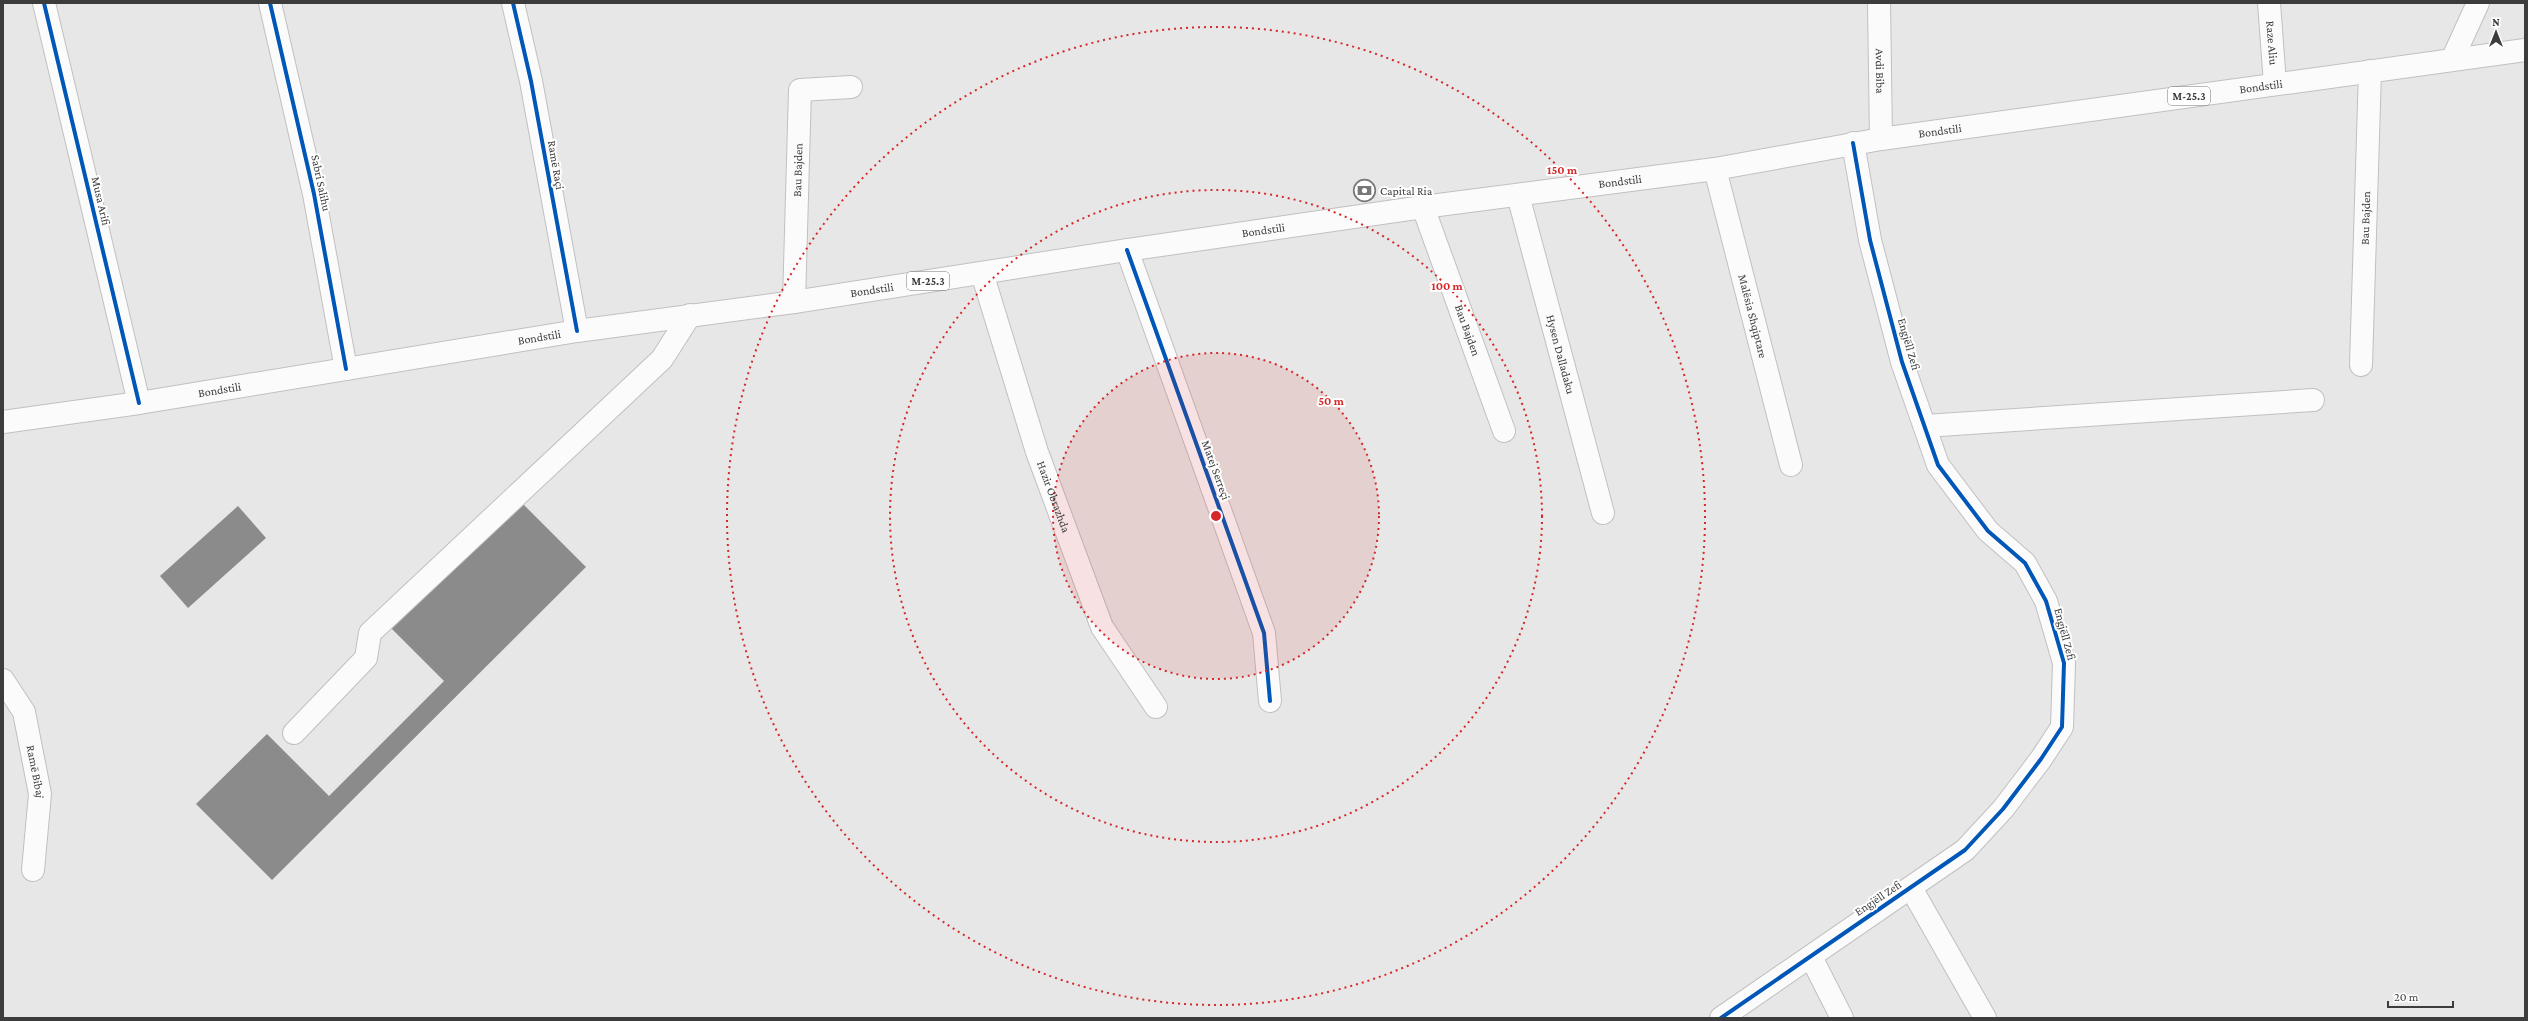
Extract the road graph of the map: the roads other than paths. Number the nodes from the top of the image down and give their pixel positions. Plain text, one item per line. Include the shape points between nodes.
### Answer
1 (44, 3) edge
2 (270, 3) edge
3 (513, 3) edge
4 (1879, 3) edge
5 (2270, 3) edge
6 (2478, 3) edge
7 (2525, 50) edge
8 (2452, 60) junction
9 (2370, 71) junction
10 (2274, 84) junction
11 (850, 87) dead end
12 (1881, 139) junction
13 (1852, 143) junction
14 (1715, 169) junction
15 (1518, 195) junction
16 (1423, 207) junction
17 (1127, 250) junction
18 (982, 273) junction
19 (794, 302) junction
20 (690, 315) junction
21 (577, 331) junction
22 (2361, 365) dead end
23 (346, 369) junction
24 (2313, 400) dead end
25 (139, 403) junction
26 (3, 422) edge
27 (1925, 426) junction
28 (1504, 431) dead end
29 (1791, 465) dead end
30 (1603, 513) dead end
31 (3, 680) edge
32 (1270, 701) dead end
33 (1156, 707) dead end
34 (294, 733) dead end
35 (33, 870) dead end
36 (1911, 888) junction
37 (1811, 957) junction
38 (1721, 1018) edge
39 (1842, 1018) edge
40 (1985, 1018) edge

1 - 25 street, Musa Arifi
2 - 23 street, Sabri Salihu via 314,194
3 - 21 street, Ramë Raçi via 531,81
4 - 12 street, Avdi Biba
5 - 10 street, Raze Aliu
6 - 8 street
7 - 8 street, Bondstili / M-25.3
8 - 9 street, Bondstili / M-25.3
9 - 10 street, Bondstili / M-25.3
9 - 22 street, Bau Bajden
10 - 12 street, Bondstili / M-25.3
11 - 19 street, Bau Bajden via 800,90
12 - 13 street, Bondstili / M-25.3
13 - 14 street, Bondstili / M-25.3
13 - 27 street, Engjëll Zefi via 1870,240 1902,362
14 - 15 street, Bondstili / M-25.3
14 - 29 street, Malësia Shqiptare
15 - 16 street, Bondstili / M-25.3
15 - 30 street, Hysen Dalladaku
16 - 17 street, Bondstili / M-25.3
16 - 28 street, Bau Bajden
17 - 18 street, Bondstili / M-25.3
17 - 32 street, Matej Serreçi via 1264,633
18 - 19 street, Bondstili / M-25.3
18 - 33 street, Hazir Obrazhda via 1037,452 1102,627
19 - 20 street, Bondstili / M-25.3
20 - 21 street, Bondstili / M-25.3
20 - 34 street via 662,358 370,633 366,658
21 - 23 street, Bondstili / M-25.3
23 - 25 street, Bondstili / M-25.3
24 - 27 street
25 - 26 street, Bondstili / M-25.3
27 - 36 street, Engjëll Zefi via 1938,465 1988,531 2025,563 2046,601 2064,670 2062,727 2041,759 2003,809 1965,850
31 - 35 street, Ramë Bibaj via 24,712 40,794
36 - 37 street, Engjëll Zefi
36 - 40 street
37 - 38 street, Engjëll Zefi
37 - 39 street

